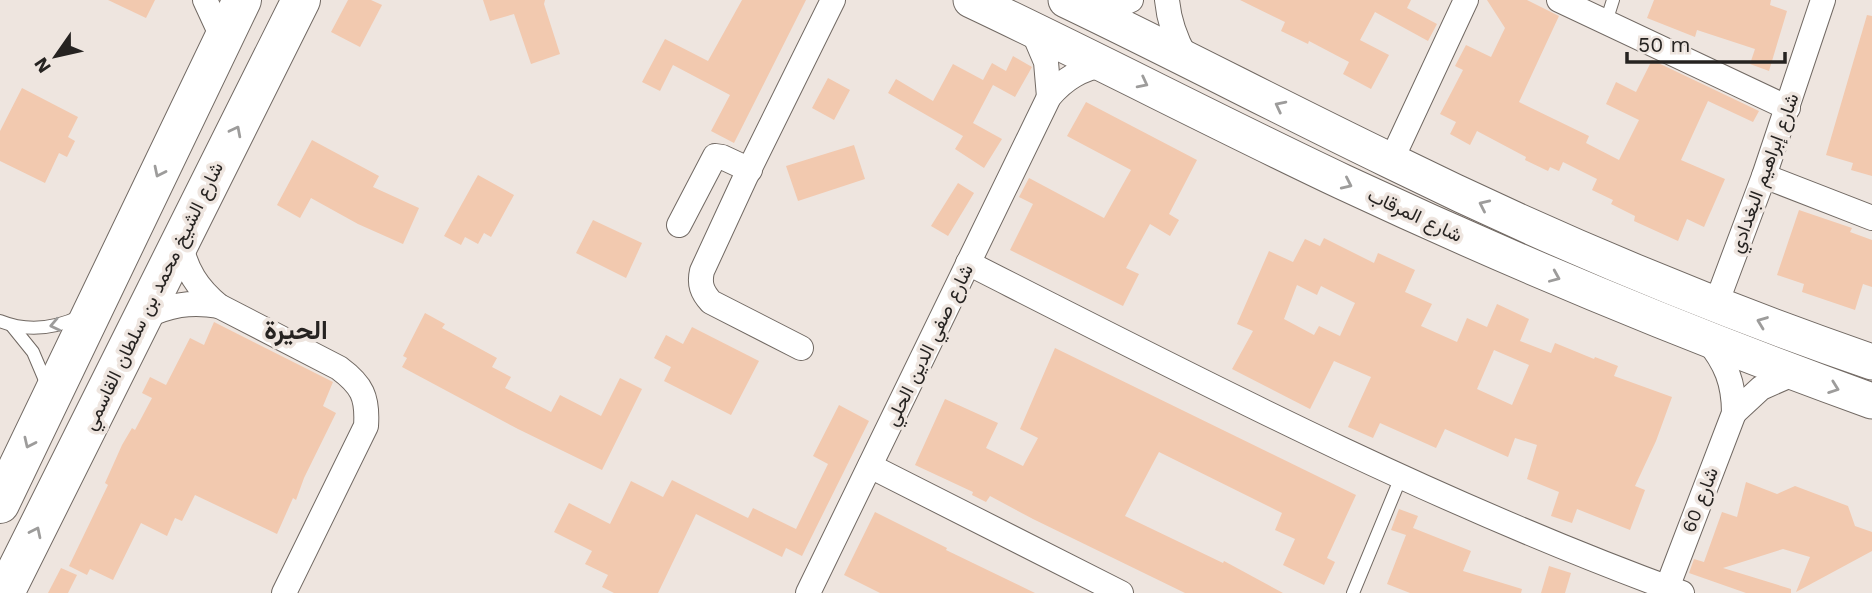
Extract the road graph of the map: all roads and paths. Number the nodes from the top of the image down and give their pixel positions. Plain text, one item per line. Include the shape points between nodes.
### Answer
1 (205, 0) edge
2 (242, 0) edge
3 (301, 0) edge
4 (971, 0) edge
5 (1066, 0) edge
6 (1131, 0) edge
7 (1167, 0) edge
8 (1466, 0) edge
9 (1559, 0) edge
10 (1823, 0) edge
11 (832, 1) edge
12 (1609, 11) edge
13 (1098, 15) junction
14 (1032, 29) junction
15 (223, 39) junction
16 (1185, 56) junction
17 (1106, 64) junction
18 (1049, 97) junction
19 (1788, 108) junction
20 (1391, 161) junction
21 (750, 170) junction
22 (1764, 176) junction
23 (1872, 218) edge
24 (679, 225) dead end
25 (180, 242) junction
26 (968, 263) junction
27 (1716, 304) junction
28 (219, 306) junction
29 (94, 308) junction
30 (142, 318) junction
31 (6, 323) edge
32 (1707, 340) junction
33 (802, 348) dead end
34 (1872, 362) edge
35 (1795, 373) junction
36 (50, 399) junction
37 (1872, 401) edge
38 (1734, 413) junction
39 (870, 466) junction
40 (1401, 477) junction
41 (0, 504) edge
42 (1675, 590) edge
43 (5, 593) edge
44 (284, 593) edge
45 (808, 593) edge
46 (1121, 593) edge
47 (1353, 593) edge

1 - 15 street
2 - 15 main road
25 -> 3 main road, شارع الشيخ محمد بن سلطان القاسمي
4 - 14 main road, شارع المرقاب
5 - 13 main road, شارع المرقاب
6 - 13 street
7 - 16 street via 1174,37
8 - 20 street
9 - 12 street
10 - 19 street, شارع إبراهيم البغدادي
11 - 21 street
12 - 19 street
13 - 16 main road, شارع المرقاب
14 - 17 main road, شارع المرقاب
14 - 18 street via 1046,62
15 -> 29 main road
20 -> 16 main road, شارع المرقاب
17 - 18 street, شارع صفي الدين الحلي via 1074,74
17 -> 32 main road, شارع المرقاب via 1403,210
18 - 26 street, شارع صفي الدين الحلي
19 - 22 street, شارع إبراهيم البغدادي
27 -> 20 main road, شارع المرقاب
21 - 24 street via 715,156
21 - 33 street via 702,271 702,288 711,302
22 - 23 street
22 - 27 street, شارع إبراهيم البغدادي
25 - 28 street via 192,279
25 - 30 main road, شارع الشيخ محمد بن سلطان القاسمي
26 - 39 street, شارع صفي الدين الحلي
26 - 40 street
34 -> 27 main road, شارع المرقاب
28 - 30 street via 179,304
28 - 44 street via 339,368 362,392 367,409 366,426
29 -> 31 lane via 55,326 29,328
29 - 36 main road
43 -> 30 main road, شارع الشيخ محمد بن سلطان القاسمي
31 - 36 lane via 23,338 41,367
32 - 35 main road, شارع المرقاب
32 - 38 street, شارع 60 via 1729,373
35 -> 37 main road, شارع المرقاب
35 - 38 street, شارع 60 via 1761,388
36 -> 41 main road
38 - 42 street, شارع 60
39 - 45 street, شارع صفي الدين الحلي
39 - 46 street
40 - 42 street
40 - 47 lane

